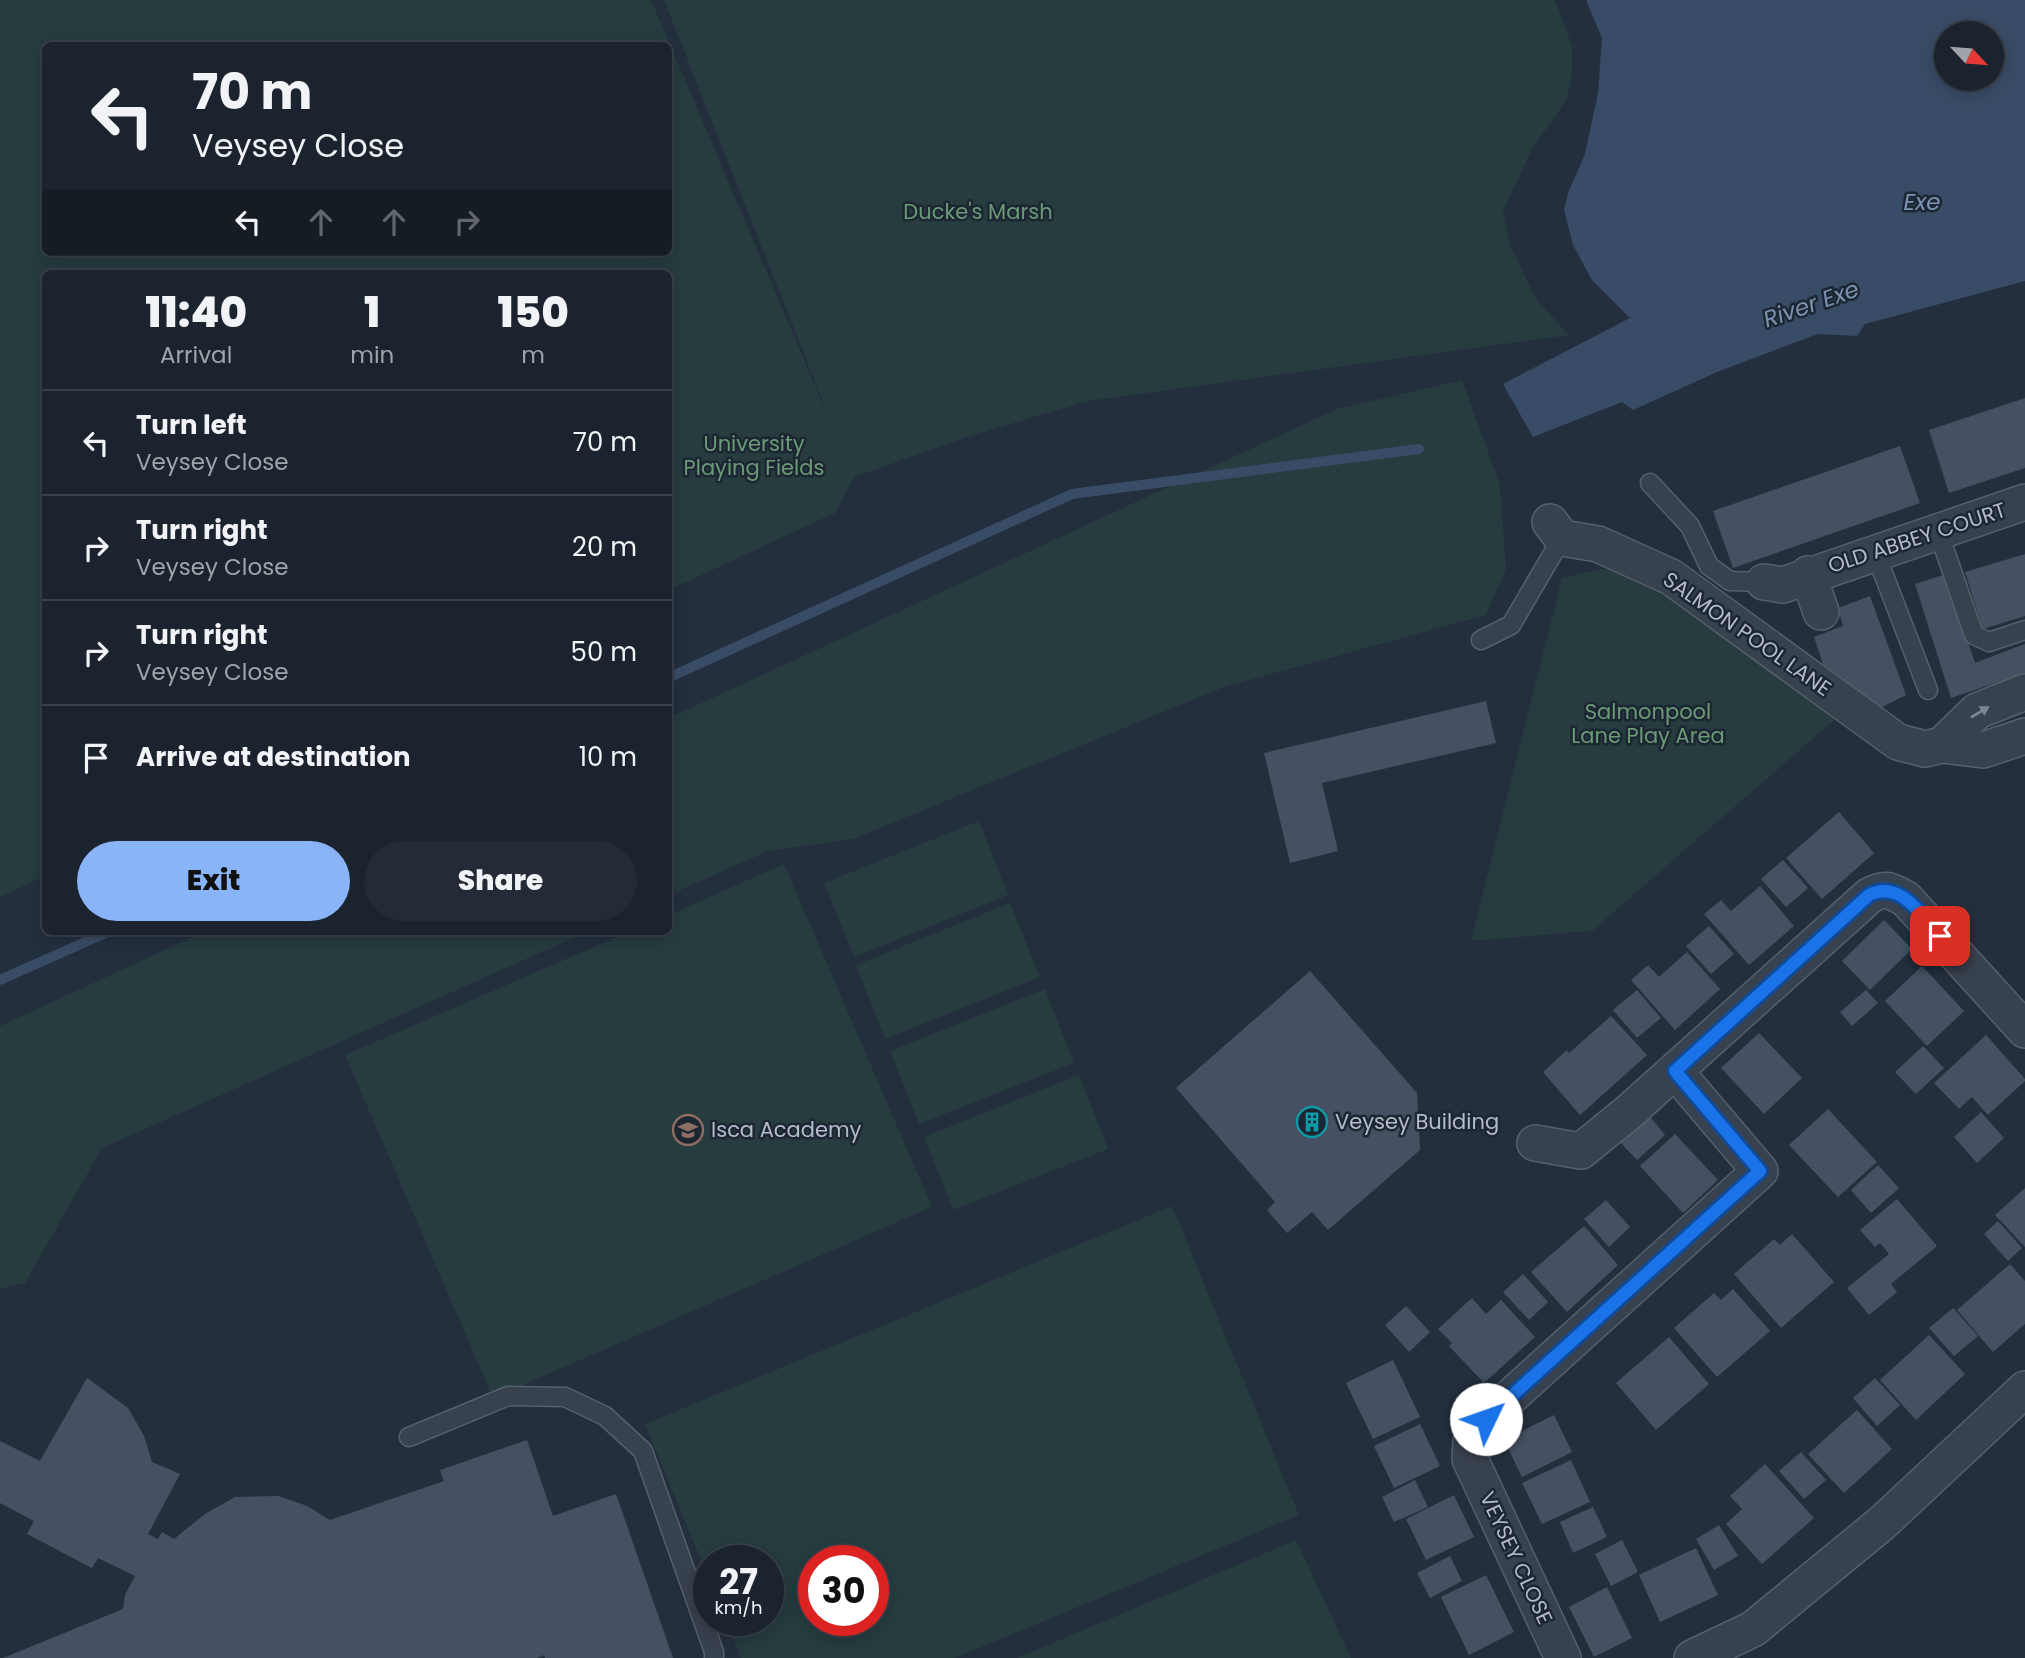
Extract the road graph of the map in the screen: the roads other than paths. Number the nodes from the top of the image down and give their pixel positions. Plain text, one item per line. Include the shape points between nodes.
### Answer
1 (1650, 483) dead end
2 (2025, 502) edge
3 (1556, 530) joint
4 (1938, 531) junction
5 (1875, 552) junction
6 (1808, 575) junction
7 (1764, 582) joint
8 (1821, 612) dead end
9 (2025, 630) edge
10 (1480, 640) dead end
11 (1928, 690) dead end
12 (2025, 692) edge
13 (2025, 736) edge
14 (1942, 745) junction
15 (2025, 1030) edge
16 (1675, 1071) junction
17 (1535, 1143) dead end
18 (2025, 1389) edge
19 (409, 1437) dead end
20 (714, 1658) edge
21 (1563, 1658) edge
22 (1692, 1658) edge

1 - 7 lane via 1690,526 1709,566 1730,581
2 - 4 street, OLD ABBEY COURT
3 - 10 lane via 1511,625
3 - 14 street, SALMON POOL LANE via 1671,577 1898,742 1925,749
4 - 5 street, OLD ABBEY COURT
4 - 9 lane via 1974,635 1989,642
5 - 6 street, OLD ABBEY COURT
5 - 11 lane
6 - 7 street, OLD ABBEY COURT via 1783,584
6 - 8 street, OLD ABBEY COURT
14 -> 12 street via 1977,711
13 - 14 street, SALMON POOL LANE via 1983,750
15 - 16 street via 1906,899 1881,889
16 - 17 street via 1581,1151
16 - 21 street, VEYSEY CLOSE via 1760,1171 1486,1419 1471,1441 1470,1459
18 - 22 street via 1882,1523 1754,1629
19 - 20 lane via 508,1396 565,1397 605,1416 643,1451

